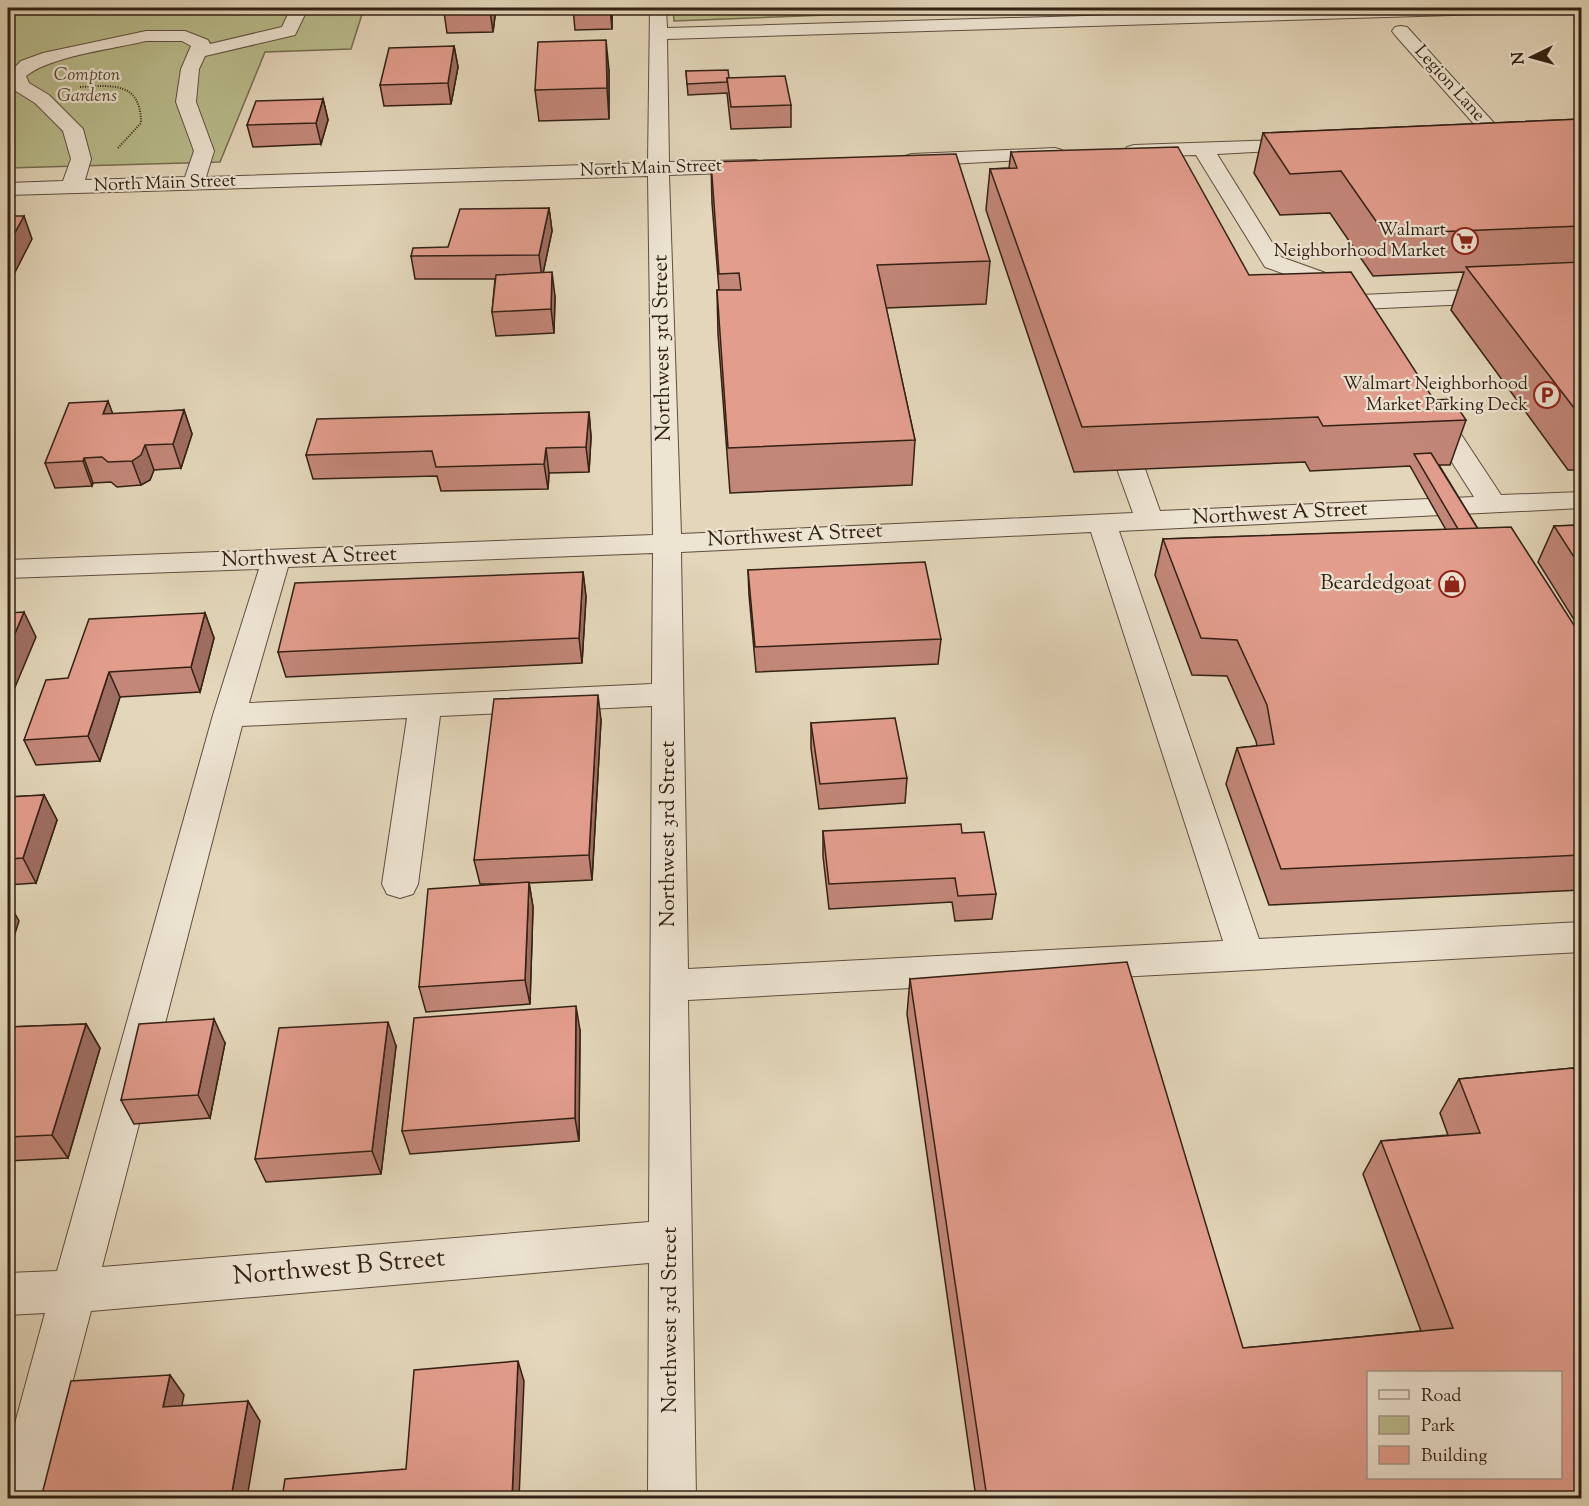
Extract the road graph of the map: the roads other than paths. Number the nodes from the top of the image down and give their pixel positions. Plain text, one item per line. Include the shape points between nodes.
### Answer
1 (299, 8) edge
2 (658, 8) edge
3 (1518, 8) edge
4 (1401, 31) dead end
5 (658, 34) junction
6 (198, 52) junction
7 (1474, 139) edge
8 (1323, 144) edge
9 (1203, 149) junction
10 (1110, 152) edge
11 (1075, 153) edge
12 (1017, 156) junction
13 (888, 161) edge
14 (769, 165) edge
15 (658, 170) junction
16 (1024, 177) edge
17 (193, 184) junction
18 (72, 187) junction
19 (8, 189) edge
20 (1340, 286) junction
21 (1581, 292) edge
22 (1499, 296) junction
23 (1419, 391) edge
24 (1131, 469) edge
25 (1581, 500) edge
26 (1493, 504) junction
27 (1149, 519) junction
28 (1102, 522) junction
29 (667, 543) junction
30 (276, 560) junction
31 (8, 569) edge
32 (668, 694) junction
33 (425, 705) junction
34 (229, 715) junction
35 (400, 884) dead end
36 (1581, 937) edge
37 (1246, 954) junction
38 (670, 985) junction
39 (670, 1241) junction
40 (74, 1291) junction
41 (8, 1294) edge
42 (18, 1498) edge
43 (672, 1498) edge

1 - 6 street via 289,31
2 - 5 street, Northwest 3rd Street
3 - 5 street
4 - 7 street, Legion Lane via 1506,137
5 - 15 street, Northwest 3rd Street
6 - 17 street via 190,69 186,102 204,151
6 - 18 street via 201,44 184,36 146,36 51,57 28,64 16,75 21,86 42,99 73,129 81,159
8 - 9 street
9 - 10 street
9 - 20 street via 1274,262
11 - 12 street
12 - 13 street
12 - 16 street
14 - 15 street, North Main Street
15 - 17 street, North Main Street
15 - 29 street, Northwest 3rd Street
17 - 18 street, North Main Street
18 - 19 street, North Main Street
20 - 22 street via 1459,278 1489,284
20 - 22 street via 1368,312
21 - 22 street
23 - 26 street
24 - 27 street
25 - 26 street, Northwest A Street
26 - 27 street, Northwest A Street
27 - 28 street, Northwest A Street
28 - 29 street, Northwest A Street
28 - 37 street
29 - 30 street, Northwest A Street
29 - 32 street, Northwest 3rd Street
30 - 31 street, Northwest A Street
30 - 34 street
32 - 33 street
32 - 38 street, Northwest 3rd Street
33 - 34 street
33 - 35 street
34 - 40 street
36 - 37 street
37 - 38 street
38 - 39 street, Northwest 3rd Street
39 - 40 street, Northwest B Street
39 - 43 street, Northwest 3rd Street
40 - 41 street, Northwest B Street
40 - 42 street

